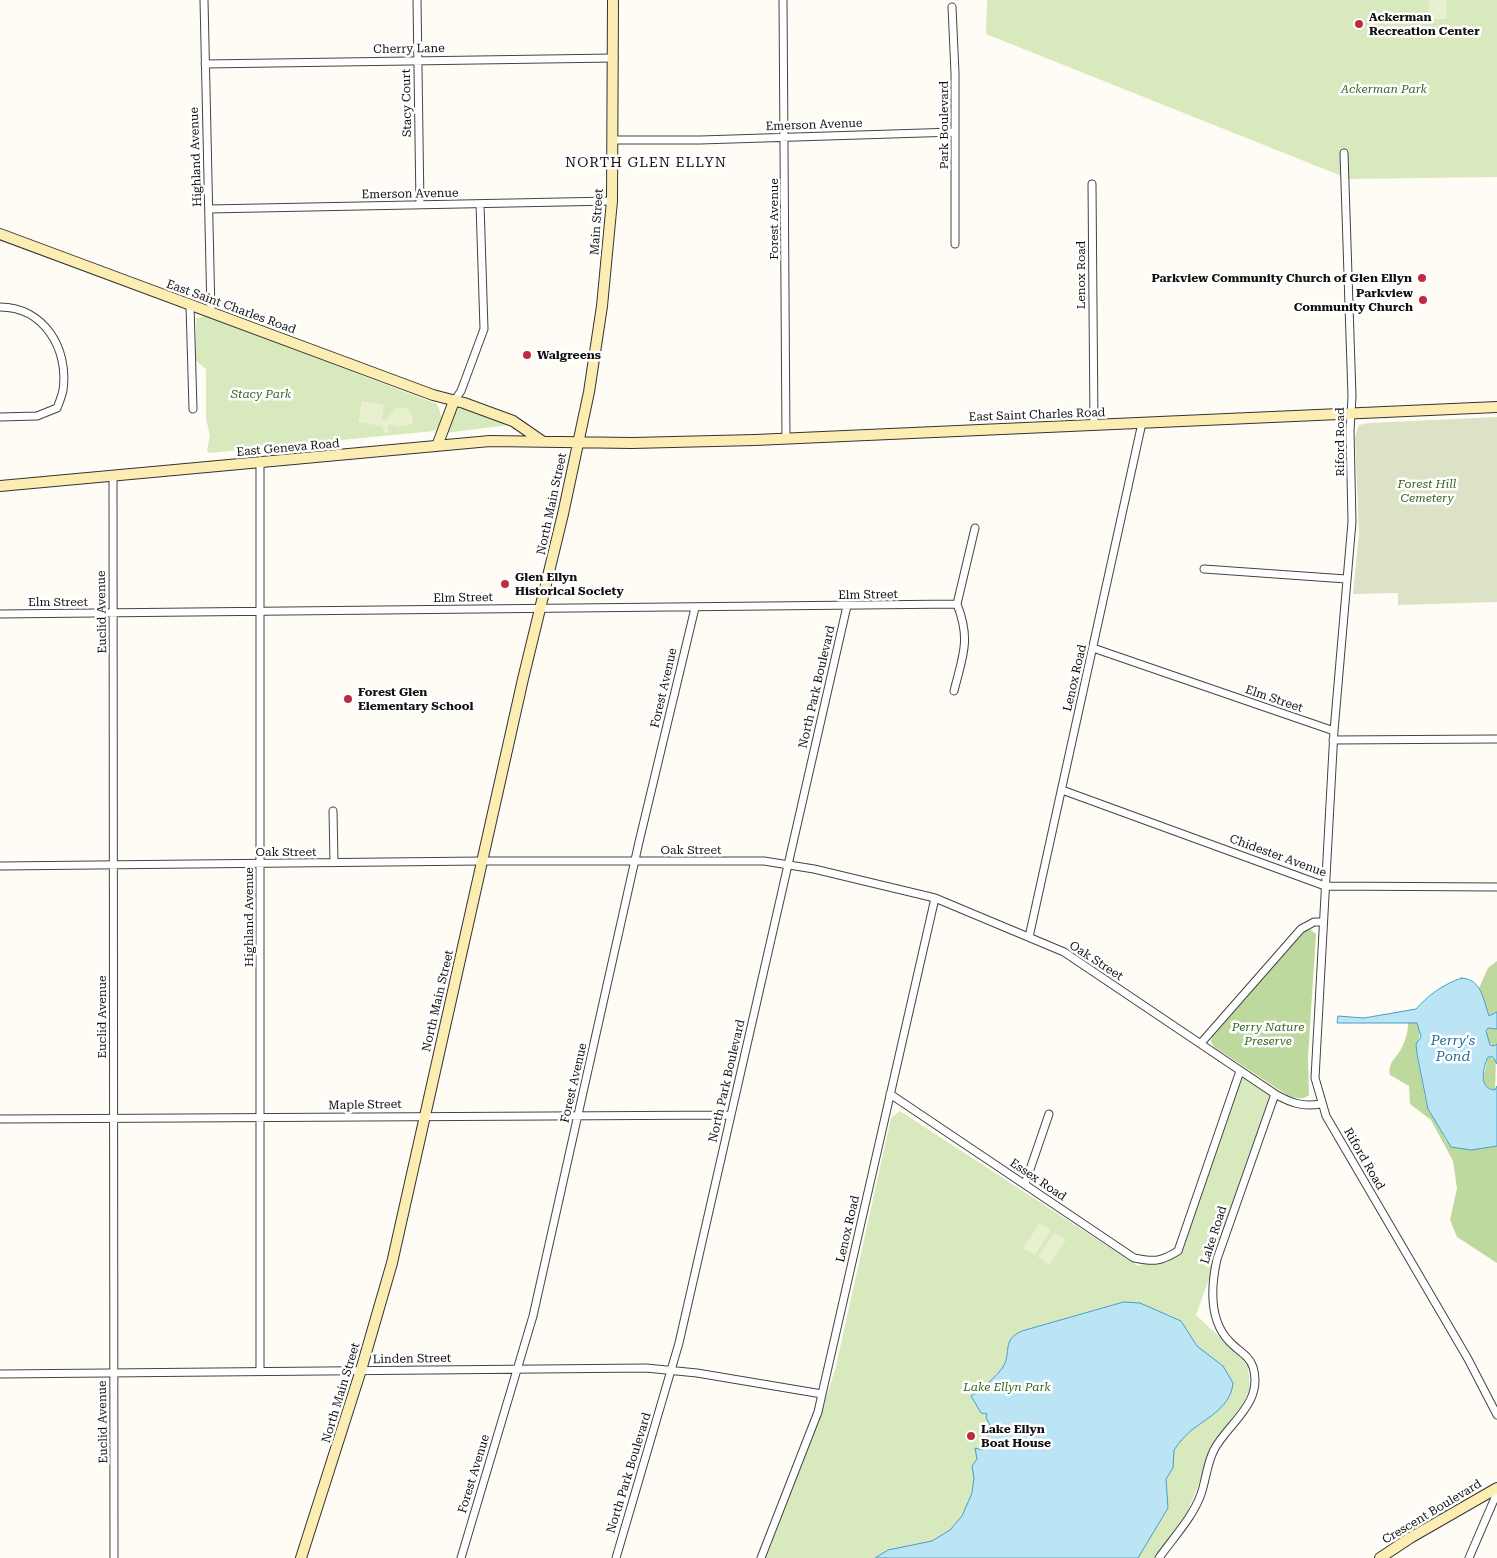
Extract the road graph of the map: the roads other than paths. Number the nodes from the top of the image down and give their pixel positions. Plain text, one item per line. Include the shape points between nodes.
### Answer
1 (204, 0) edge
2 (417, 0) edge
3 (613, 0) edge
4 (783, 0) edge
5 (952, 7) dead end
6 (614, 58) junction
7 (417, 60) junction
8 (205, 64) junction
9 (955, 132) junction
10 (785, 138) junction
11 (614, 140) junction
12 (1344, 153) dead end
13 (1092, 184) dead end
14 (612, 201) junction
15 (480, 204) junction
16 (420, 205) junction
17 (209, 209) junction
18 (0, 234) edge
19 (955, 244) dead end
20 (190, 305) junction
21 (0, 307) edge
22 (211, 313) junction
23 (454, 401) junction
24 (1497, 407) edge
25 (193, 409) dead end
26 (1351, 413) junction
27 (0, 417) edge
28 (1142, 423) junction
29 (1094, 425) junction
30 (786, 439) junction
31 (542, 442) junction
32 (578, 443) junction
33 (437, 446) junction
34 (260, 463) junction
35 (113, 476) junction
36 (0, 486) edge
37 (975, 528) dead end
38 (1204, 569) dead end
39 (1346, 579) junction
40 (957, 604) junction
41 (847, 606) junction
42 (695, 608) junction
43 (541, 609) junction
44 (259, 612) junction
45 (113, 613) junction
46 (0, 614) edge
47 (1093, 648) junction
48 (954, 691) dead end
49 (1334, 731) junction
50 (1497, 739) edge
51 (1333, 740) junction
52 (1062, 790) junction
53 (333, 811) dead end
54 (482, 861) junction
55 (636, 861) junction
56 (260, 863) junction
57 (334, 863) junction
58 (114, 865) junction
59 (788, 865) junction
60 (0, 866) edge
61 (1325, 886) junction
62 (1497, 887) edge
63 (935, 898) junction
64 (1322, 922) junction
65 (1029, 937) junction
66 (1201, 1043) junction
67 (1240, 1071) junction
68 (890, 1094) junction
69 (1275, 1094) junction
70 (1320, 1104) junction
71 (1049, 1114) dead end
72 (425, 1115) junction
73 (578, 1115) junction
74 (731, 1115) junction
75 (260, 1117) junction
76 (113, 1118) junction
77 (0, 1119) edge
78 (1025, 1184) junction
79 (517, 1369) junction
80 (361, 1370) junction
81 (672, 1370) junction
82 (260, 1371) junction
83 (113, 1373) junction
84 (0, 1374) edge
85 (822, 1394) junction
86 (1497, 1416) edge
87 (1497, 1488) edge
88 (1497, 1493) edge
89 (114, 1558) edge
90 (301, 1558) edge
91 (461, 1558) edge
92 (616, 1558) edge
93 (761, 1558) edge
94 (1160, 1558) edge
95 (1380, 1558) edge
96 (1469, 1558) edge

1 - 8 street, Highland Avenue
2 - 7 street, Stacy Court
3 - 6 street, Main Street
4 - 10 street, Forest Avenue
5 - 9 street, Park Boulevard
6 - 7 street, Cherry Lane
6 - 11 street, Main Street
7 - 8 street, Cherry Lane
7 - 16 street, Stacy Court
8 - 17 street, Highland Avenue
9 - 10 street, Emerson Avenue
9 - 19 street, Park Boulevard
10 - 11 street, Emerson Avenue
10 - 30 street, Forest Avenue
11 - 14 street, Main Street
12 - 26 street, Riford Road
13 - 29 street, Lenox Road
14 - 15 street, Emerson Avenue
14 - 32 street, Main Street via 599,328
15 - 16 street, Emerson Avenue
15 - 23 street via 484,329
16 - 17 street, Emerson Avenue
17 - 22 street, Highland Avenue
18 - 20 street, East Saint Charles Road
20 - 22 street, East Saint Charles Road
20 - 25 street
21 - 27 street via 21,311 46,325 60,351 63,369 63,390 57,408 37,416
22 - 23 street, East Saint Charles Road
23 - 31 street, East Saint Charles Road via 513,421
23 - 33 street
24 - 26 street, East Saint Charles Road
26 - 28 street, East Saint Charles Road
26 - 39 street, Riford Road via 1352,522
28 - 29 street, East Saint Charles Road
28 - 47 street, Lenox Road
29 - 30 street, East Saint Charles Road
30 - 32 street, East Saint Charles Road
31 - 32 street, East Geneva Road
31 - 33 street, East Geneva Road via 490,441
32 - 43 street, North Main Street
33 - 34 street, East Geneva Road
34 - 35 street, East Geneva Road
34 - 44 street, Highland Avenue
35 - 36 street, East Geneva Road
35 - 45 street, Euclid Avenue
37 - 40 street
38 - 39 street
39 - 49 street, Riford Road
40 - 41 street, Elm Street
40 - 48 street via 966,638
41 - 42 street, Elm Street
41 - 59 street, North Park Boulevard
42 - 43 street, Elm Street
42 - 55 street, Forest Avenue
43 - 44 street, Elm Street
43 - 54 street, North Main Street
44 - 45 street, Elm Street
44 - 56 street, Highland Avenue
45 - 46 street, Elm Street
45 - 58 street, Euclid Avenue
47 - 49 street, Elm Street
47 - 52 street, Lenox Road
49 - 51 street, Riford Road
50 - 51 street
51 - 61 street, Riford Road
52 - 61 street, Chidester Avenue
52 - 65 street, Lenox Road
53 - 57 street
54 - 55 street, Oak Street
54 - 57 street, Oak Street
54 - 72 street, North Main Street
55 - 59 street, Oak Street via 764,861
55 - 73 street, Forest Avenue
56 - 57 street, Oak Street
56 - 58 street, Oak Street
56 - 75 street, Highland Avenue
58 - 60 street, Oak Street
58 - 76 street, Euclid Avenue
59 - 63 street, Oak Street
59 - 74 street, North Park Boulevard
61 - 62 street, Chidester Avenue
61 - 64 street, Riford Road
63 - 65 street, Oak Street
63 - 68 street, Lenox Road
64 - 66 street via 1314,922 1301,929
64 - 70 street, Riford Road via 1314,1060
65 - 66 street, Oak Street via 1064,952
66 - 67 street, Oak Street
67 - 69 street, Oak Street
67 - 78 street, Essex Road via 1178,1251 1164,1260 1134,1258
68 - 78 street, Essex Road
68 - 85 street, Lenox Road
69 - 70 street, Oak Street via 1293,1104
69 - 94 street, Lake Road via 1211,1284 1218,1323 1252,1367 1253,1394 1236,1424 1216,1446 1196,1506
70 - 86 street, Riford Road via 1468,1359
71 - 78 street
72 - 73 street, Maple Street
72 - 75 street, Maple Street
72 - 80 street, North Main Street via 392,1263
73 - 74 street, Maple Street
73 - 79 street, Forest Avenue via 533,1316
74 - 81 street, North Park Boulevard
75 - 76 street, Maple Street
75 - 82 street, Highland Avenue
76 - 77 street, Maple Street
76 - 83 street, Euclid Avenue
79 - 80 street, Linden Street
79 - 81 street, Linden Street
79 - 91 street, Forest Avenue
80 - 82 street, Linden Street
80 - 90 street, North Main Street
81 - 85 street, Linden Street
81 - 92 street, North Park Boulevard
82 - 83 street, Linden Street
83 - 84 street, Linden Street
83 - 89 street, Euclid Avenue
85 - 93 street, Lenox Road via 818,1412
87 - 95 street, Crescent Boulevard
88 - 96 street

